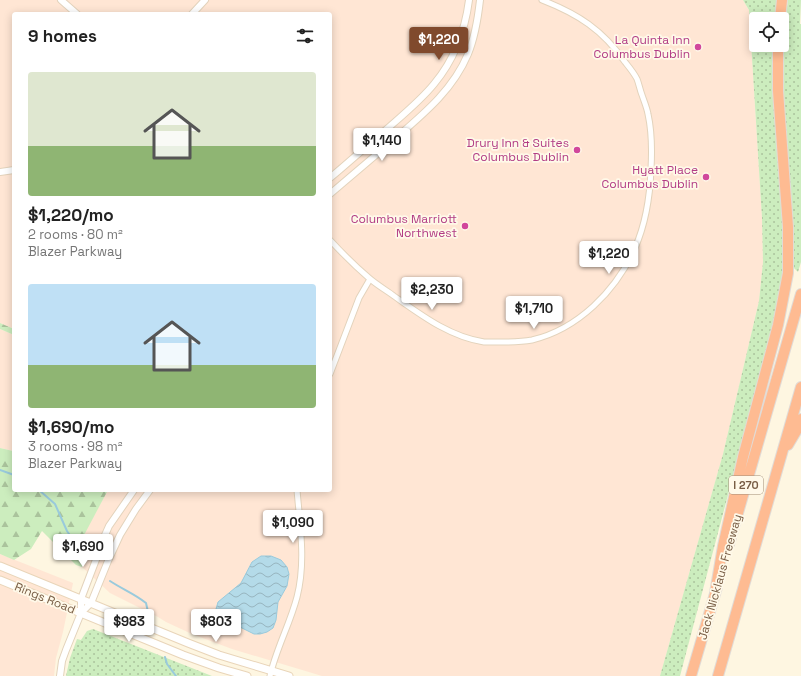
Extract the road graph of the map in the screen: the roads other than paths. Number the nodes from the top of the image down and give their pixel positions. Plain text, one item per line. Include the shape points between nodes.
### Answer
1 (61, 0) edge
2 (205, 0) edge
3 (469, 0) edge
4 (480, 0) edge
5 (542, 0) edge
6 (782, 0) edge
7 (75, 12) edge
8 (194, 12) edge
9 (781, 12) edge
10 (778, 52) edge
11 (12, 170) edge
12 (0, 172) edge
13 (332, 176) edge
14 (332, 192) edge
15 (332, 242) edge
16 (370, 279) junction
17 (801, 294) edge
18 (332, 369) edge
19 (801, 387) edge
20 (801, 419) edge
21 (782, 455) junction
22 (133, 492) edge
23 (149, 492) edge
24 (297, 492) edge
25 (0, 566) edge
26 (0, 580) edge
27 (715, 593) junction
28 (81, 599) junction
29 (91, 603) junction
30 (81, 613) junction
31 (270, 673) edge
32 (60, 676) edge
33 (247, 676) edge
34 (289, 676) edge
35 (691, 676) edge
36 (718, 676) edge

1 - 7 street
2 - 8 street
3 - 13 street via 464,28 456,48 437,80 418,102
4 - 14 street via 475,32 468,54 455,78 422,116
5 - 16 street via 570,12 607,39 637,78 648,116 652,160 648,204 638,242 621,274 594,306 572,323 552,333 518,342 485,342 449,331 419,314
6 - 9 highway
10 - 27 highway via 778,91 788,227 788,273 778,325 722,546
11 - 12 street
15 - 16 street
16 - 18 street via 359,298
17 - 27 highway, Jack Nicklaus Freeway / I 270
19 - 21 highway, I 270
20 - 21 highway
21 - 36 highway, I 270
22 - 28 street via 109,526
23 - 29 street via 120,535
24 - 31 street via 301,574 297,598
25 - 28 main road, Rings Road
26 - 30 main road, Rings Road
27 - 35 highway, Jack Nicklaus Freeway / I 270
28 - 29 main road, Rings Road
28 - 30 street
29 - 30 street
29 - 31 main road, Rings Road
30 - 32 street via 62,662
30 - 33 main road, Rings Road via 183,655
31 - 34 main road, Rings Road

